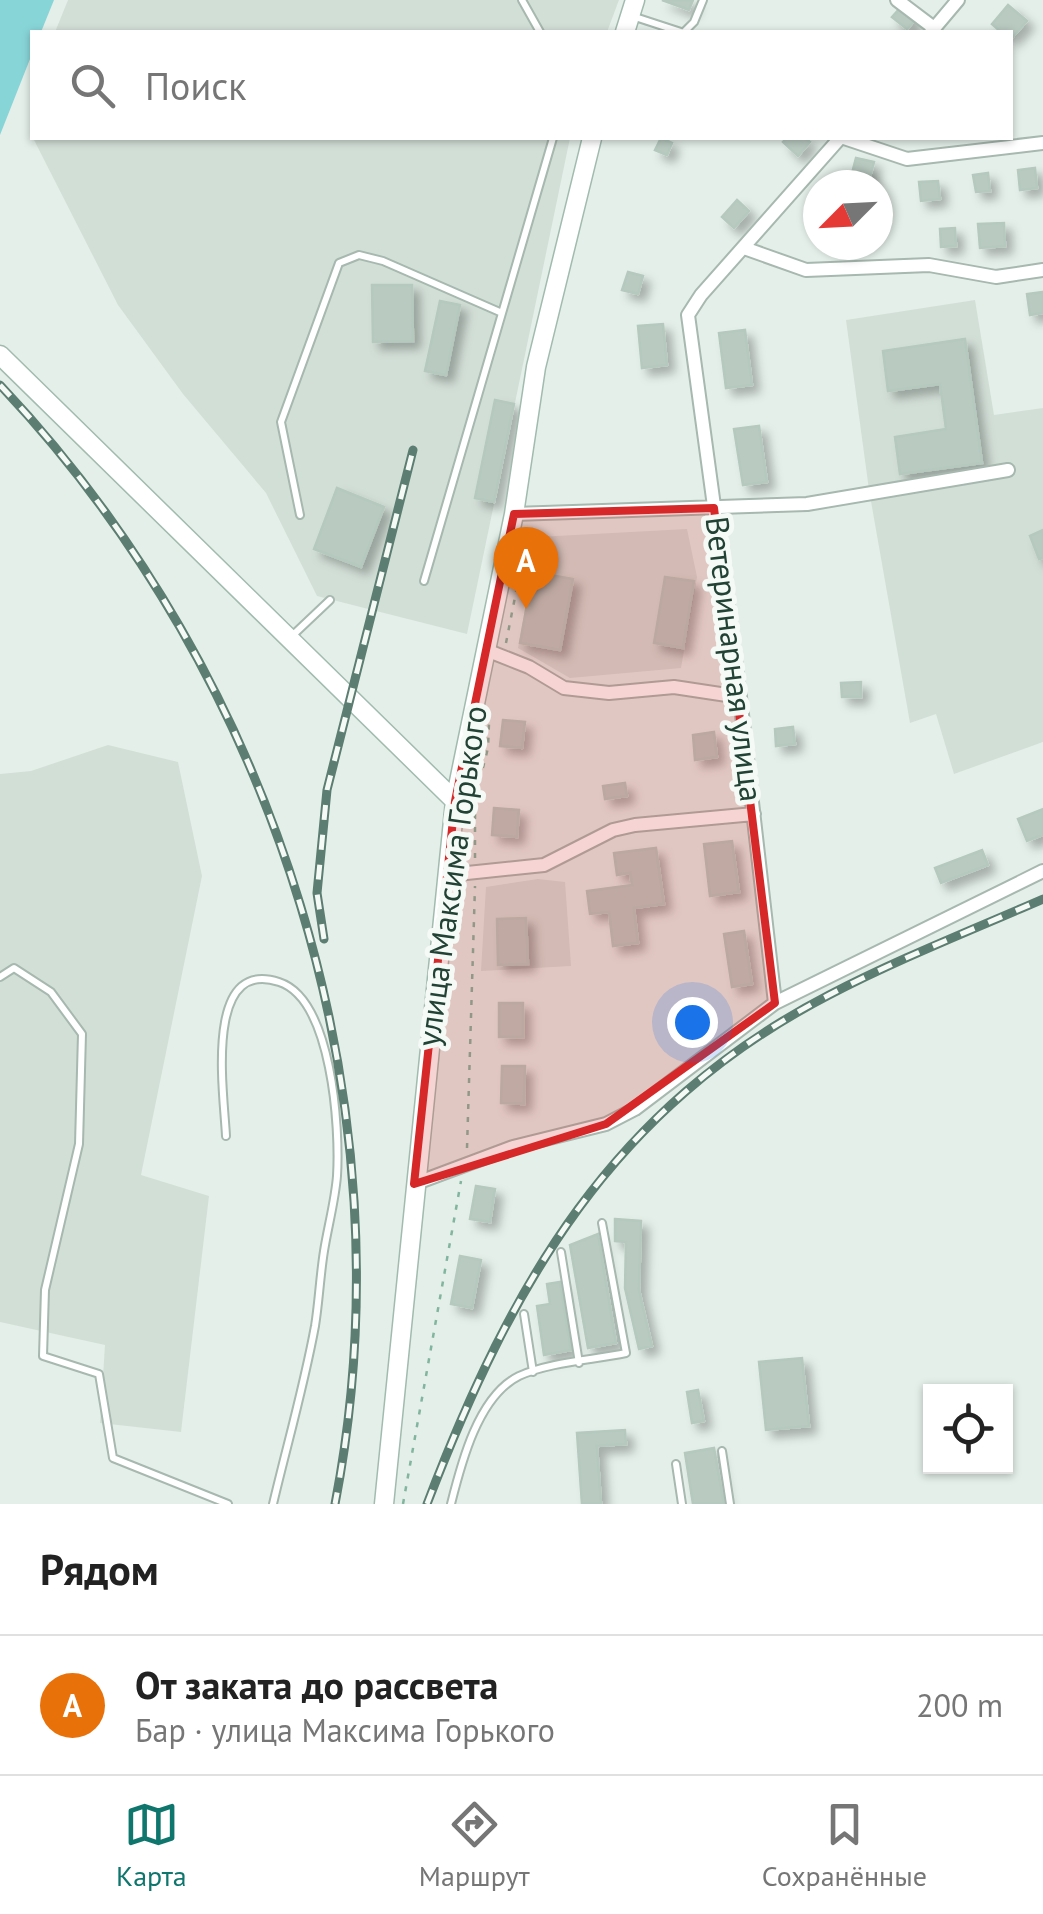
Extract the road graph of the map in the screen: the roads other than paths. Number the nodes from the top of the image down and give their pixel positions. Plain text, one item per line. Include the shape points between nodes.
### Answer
1 (522, 0) edge
2 (703, 0) edge
3 (897, 0) edge
4 (958, 0) edge
5 (630, 16) edge
6 (539, 30) edge
7 (676, 30) edge
8 (684, 30) edge
9 (932, 30) edge
10 (552, 140) edge
11 (840, 140) edge
12 (848, 140) edge
13 (594, 141) edge
14 (1043, 143) edge
15 (744, 248) junction
16 (1043, 270) edge
17 (502, 313) junction
18 (0, 355) edge
19 (1008, 470) dead end
20 (714, 508) junction
21 (514, 514) junction
22 (300, 515) dead end
23 (424, 581) dead end
24 (330, 600) dead end
25 (288, 640) junction
26 (495, 654) junction
27 (740, 697) junction
28 (456, 802) junction
29 (754, 814) junction
30 (1043, 871) edge
31 (448, 875) junction
32 (0, 977) edge
33 (776, 1004) junction
34 (226, 1136) dead end
35 (414, 1184) junction
36 (602, 1223) dead end
37 (561, 1252) dead end
38 (524, 1314) dead end
39 (579, 1363) junction
40 (533, 1372) junction
41 (722, 1450) dead end
42 (676, 1464) dead end
43 (228, 1504) edge
44 (273, 1504) edge
45 (384, 1504) edge
46 (451, 1504) edge
47 (682, 1504) edge
48 (730, 1504) edge

1 - 6 lane
2 - 8 lane
3 - 9 street
4 - 9 street
5 - 7 lane
10 - 17 lane
11 - 15 street
12 - 14 street via 907,159
13 - 21 street, улица Максима Горького via 536,368
15 - 16 street via 806,270 930,265 996,277
15 - 20 street, Ветеринарная улица via 688,315
17 - 22 lane via 383,261 360,255 339,263 281,422
17 - 23 lane
18 - 25 street
19 - 20 street via 807,504
20 - 21 street
20 - 27 street, Ветеринарная улица
21 - 26 street, улица Максима Горького
24 - 25 lane
25 - 28 street
26 - 27 street via 564,688 609,693 674,687
26 - 28 street, улица Максима Горького
27 - 29 street, Ветеринарная улица
28 - 31 street, улица Максима Горького
29 - 31 street via 613,830 544,865
29 - 33 street, Ветеринарная улица
30 - 33 street
31 - 35 street, улица Максима Горького
32 - 43 lane via 14,968 51,992 82,1034 79,1144 45,1290 44,1356 99,1374 113,1458
33 - 35 street via 606,1124
34 - 44 lane via 221,1050 230,1001 240,983 256,976 283,983 317,1019 337,1176 315,1326
35 - 45 street, улица Максима Горького
36 - 39 lane via 626,1352
37 - 39 lane
38 - 40 lane
39 - 40 lane
40 - 46 lane via 504,1387 484,1414
41 - 48 lane
42 - 47 lane

